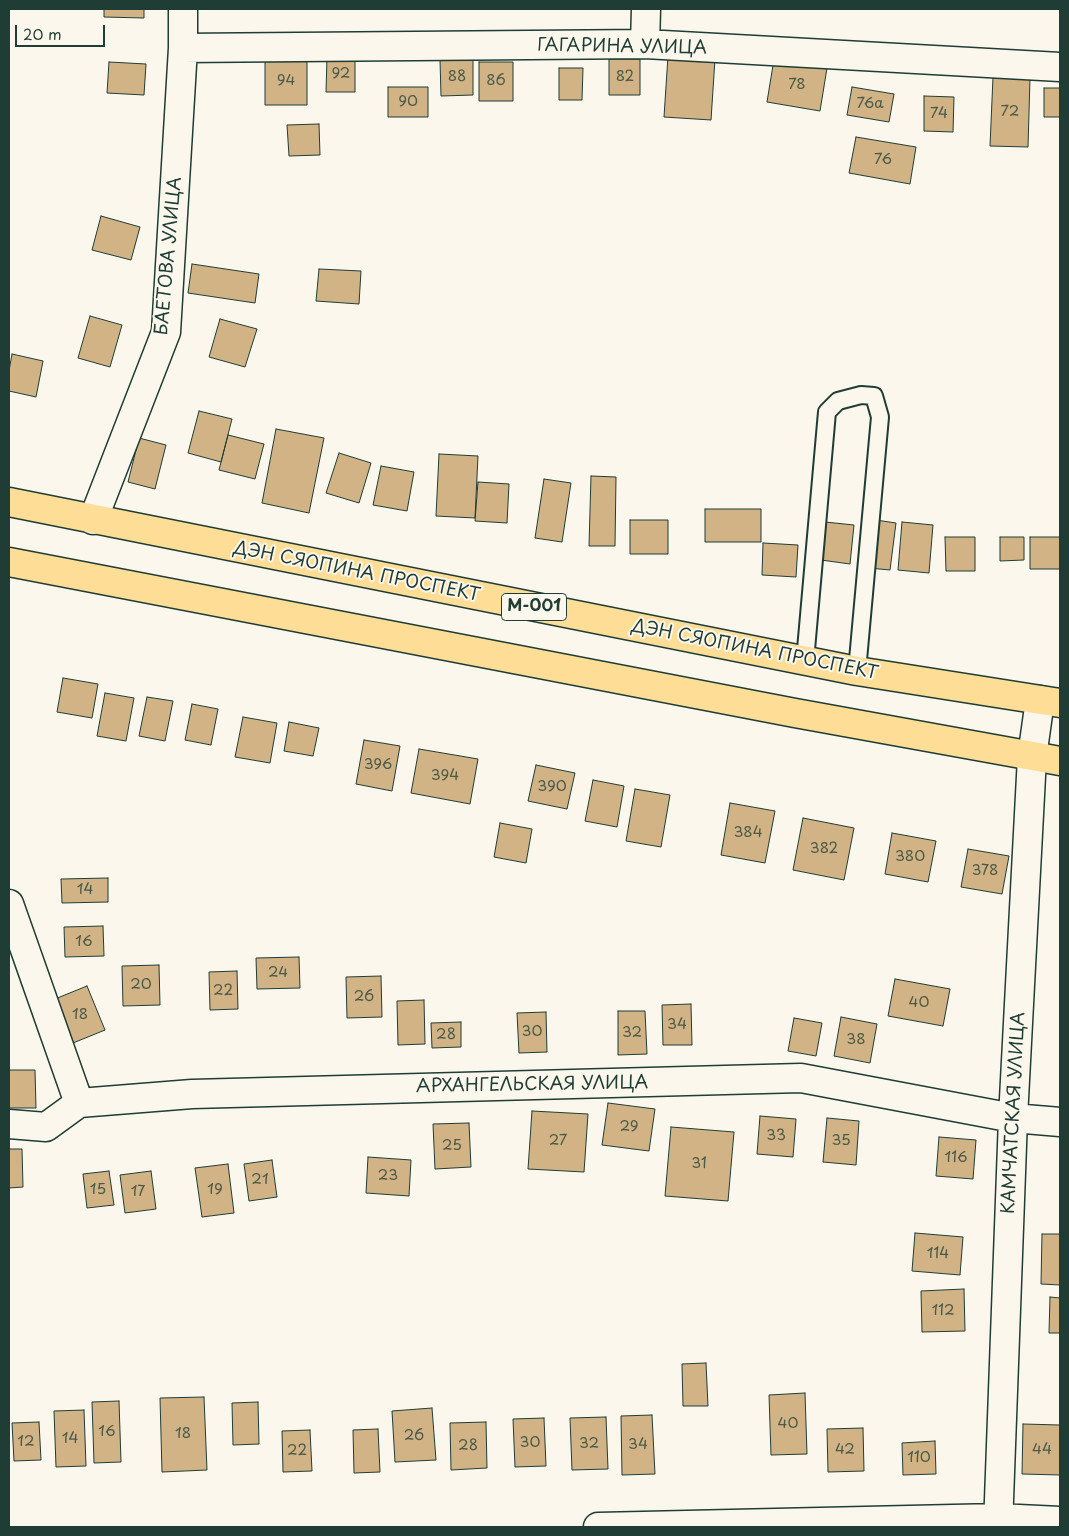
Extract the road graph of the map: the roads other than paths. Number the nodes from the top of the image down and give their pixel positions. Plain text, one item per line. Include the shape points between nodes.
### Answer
1 (182, 9) edge
2 (646, 9) edge
3 (646, 44) junction
4 (182, 48) junction
5 (1060, 67) edge
6 (9, 502) edge
7 (93, 520) junction
8 (9, 562) edge
9 (9, 578) edge
10 (806, 661) junction
11 (857, 671) junction
12 (1050, 702) edge
13 (1032, 757) junction
14 (1060, 761) edge
15 (9, 904) edge
16 (79, 1103) junction
17 (1013, 1118) junction
18 (1060, 1122) edge
19 (9, 1124) edge
20 (1060, 1521) edge
21 (998, 1522) edge
22 (598, 1527) edge

1 - 4 street, БАЕТОВА УЛИЦА
2 - 3 street
3 - 4 street, ГАГАРИНА УЛИЦА
3 - 5 street, ГАГАРИНА УЛИЦА
4 - 7 street, БАЕТОВА УЛИЦА via 166,332
6 - 7 main road, ДЭН СЯОПИНА ПРОСПЕКТ / M-001
7 - 10 main road, ДЭН СЯОПИНА ПРОСПЕКТ / M-001
8 - 9 street
8 - 13 main road
10 - 11 main road, ДЭН СЯОПИНА ПРОСПЕКТ / M-001
10 - 11 lane via 828,412 838,401 861,395 874,396 880,417
11 - 12 main road, ДЭН СЯОПИНА ПРОСПЕКТ / M-001
12 - 13 street, КАМЧАТСКАЯ УЛИЦА
13 - 14 main road
13 - 17 street, КАМЧАТСКАЯ УЛИЦА
15 - 16 street
16 - 17 street, АРХАНГЕЛЬСКАЯ УЛИЦА via 192,1094 801,1078
16 - 19 street via 46,1127
17 - 18 street, АРХАНГЕЛЬСКАЯ УЛИЦА
17 - 21 street, КАМЧАТСКАЯ УЛИЦА
20 - 21 street
21 - 22 street

